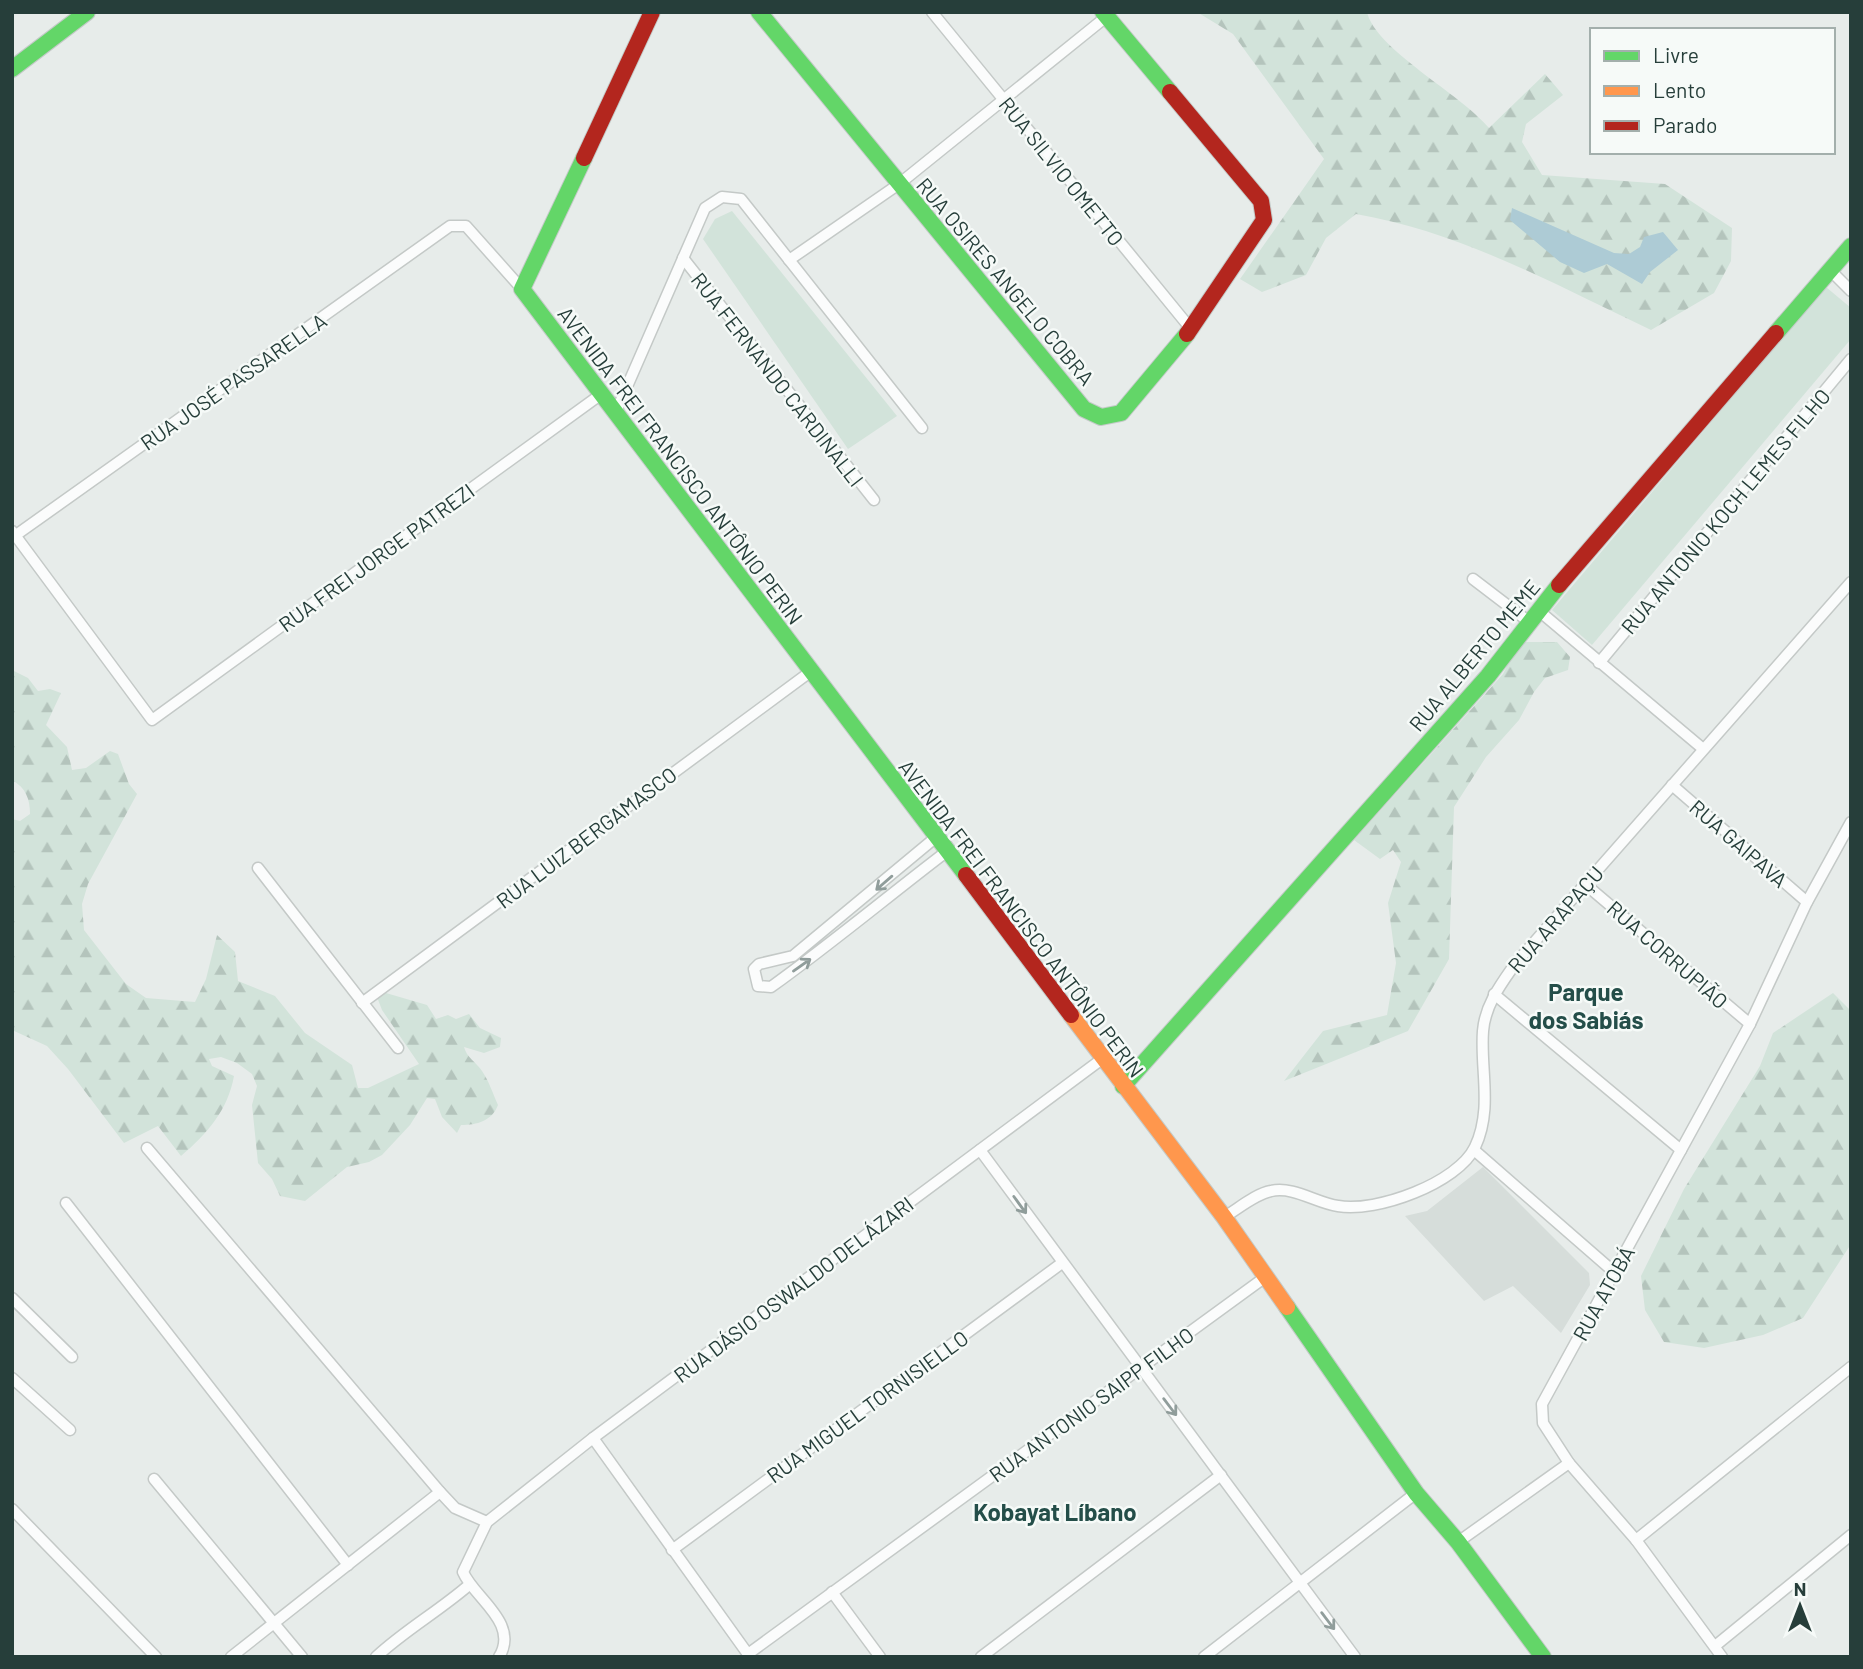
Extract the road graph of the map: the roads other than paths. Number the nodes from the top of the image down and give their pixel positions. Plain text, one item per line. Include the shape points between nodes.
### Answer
1 (87, 12) edge
2 (652, 12) edge
3 (759, 12) edge
4 (932, 12) edge
5 (1105, 15) edge
6 (12, 69) edge
7 (1003, 99) junction
8 (899, 184) junction
9 (450, 226) joint
10 (1851, 246) edge
11 (683, 258) junction
12 (789, 260) junction
13 (1831, 271) junction
14 (522, 289) junction
15 (1851, 291) edge
16 (1191, 329) junction
17 (1851, 359) edge
18 (600, 394) junction
19 (615, 414) junction
20 (922, 429) dead end
21 (874, 500) dead end
22 (14, 533) edge
23 (1473, 579) dead end
24 (1851, 582) edge
25 (1533, 615) junction
26 (1599, 663) junction
27 (810, 672) junction
28 (1702, 748) junction
29 (1672, 785) junction
30 (1851, 822) edge
31 (935, 838) junction
32 (946, 852) junction
33 (258, 868) dead end
34 (1586, 884) junction
35 (1807, 902) junction
36 (1494, 994) junction
37 (362, 1003) junction
38 (1750, 1024) junction
39 (398, 1048) dead end
40 (1102, 1059) junction
41 (1123, 1086) junction
42 (147, 1147) dead end
43 (980, 1150) junction
44 (1474, 1150) junction
45 (1681, 1150) junction
46 (66, 1203) dead end
47 (1224, 1217) junction
48 (1062, 1263) junction
49 (1614, 1272) junction
50 (1264, 1278) junction
51 (12, 1298) edge
52 (72, 1357) dead end
53 (1851, 1367) edge
54 (1141, 1368) junction
55 (12, 1378) edge
56 (70, 1430) dead end
57 (593, 1438) junction
58 (1569, 1463) junction
59 (1221, 1475) junction
60 (154, 1479) dead end
61 (440, 1492) junction
62 (1416, 1493) junction
63 (12, 1509) edge
64 (487, 1522) junction
65 (1851, 1535) edge
66 (1636, 1540) junction
67 (1458, 1542) junction
68 (672, 1550) junction
69 (348, 1565) junction
70 (1301, 1584) junction
71 (468, 1585) junction
72 (832, 1592) junction
73 (274, 1623) junction
74 (1715, 1646) junction
75 (749, 1656) edge
76 (156, 1657) edge
77 (231, 1657) edge
78 (302, 1657) edge
79 (376, 1657) edge
80 (499, 1657) edge
81 (880, 1657) edge
82 (981, 1657) edge
83 (1204, 1657) edge
84 (1355, 1657) edge
85 (1543, 1657) edge
86 (1722, 1657) edge

1 - 6 street
2 - 14 street
3 - 8 street, RUA OSIRES ANGELO COBRA
4 - 7 street, RUA SILVIO OMETTO
5 - 7 street
5 - 16 street, RUA OSIRES ANGELO COBRA via 1261,201 1264,220
7 - 8 street
7 - 16 street, RUA SILVIO OMETTO
8 - 12 street
8 - 16 street, RUA OSIRES ANGELO COBRA via 1084,409 1101,417 1121,413
9 - 14 street, AVENIDA FREI FRANCISCO ANTÔNIO PERIN via 466,226
9 - 22 street, RUA JOSÉ PASSARELLA
10 - 13 street, RUA ALBERTO MEME
11 - 12 street via 705,208 722,197 741,199
11 - 19 street
11 - 21 street, RUA FERNANDO CARDINALLI
12 - 20 street
13 - 15 street
13 - 25 street, RUA ALBERTO MEME
14 - 18 street, AVENIDA FREI FRANCISCO ANTÔNIO PERIN
17 - 26 street, RUA ANTONIO KOCH LEMES FILHO
18 - 19 street, AVENIDA FREI FRANCISCO ANTÔNIO PERIN
18 - 22 street, RUA FREI JORGE PATREZI via 152,720
19 - 27 street, AVENIDA FREI FRANCISCO ANTÔNIO PERIN
23 - 25 street
24 - 28 street, RUA ARAPAÇU
25 - 26 street
25 - 41 street, RUA ALBERTO MEME via 1488,676
26 - 28 street
27 - 31 street, AVENIDA FREI FRANCISCO ANTÔNIO PERIN
27 - 37 street, RUA LUIZ BERGAMASCO
28 - 29 street, RUA ARAPAÇU
29 - 34 street, RUA ARAPAÇU
29 - 35 street, RUA GAIPAVA
30 - 35 street, RUA ATOBÁ
31 - 32 street, AVENIDA FREI FRANCISCO ANTÔNIO PERIN
31 -> 32 street via 793,956 758,964 754,969 758,986 771,987 831,945
32 - 40 street, AVENIDA FREI FRANCISCO ANTÔNIO PERIN
33 - 37 street
34 - 36 street, RUA ARAPAÇU
34 - 38 street, RUA CORRUPIÃO
35 - 38 street, RUA ATOBÁ
36 - 44 street, RUA ARAPAÇU via 1483,1031 1485,1100
36 - 45 street
37 - 39 street
38 - 45 street, RUA ATOBÁ
40 - 41 street, AVENIDA FREI FRANCISCO ANTÔNIO PERIN
40 - 43 street, RUA DÁSIO OSWALDO DELÁZARI
41 - 47 street, AVENIDA FREI FRANCISCO ANTÔNIO PERIN
42 - 61 street
43 -> 48 street
43 - 57 street, RUA DÁSIO OSWALDO DELÁZARI
44 - 47 street via 1418,1193 1357,1207 1269,1191
44 - 49 street
45 - 49 street, RUA ATOBÁ
46 - 69 street
47 - 50 street, AVENIDA FREI FRANCISCO ANTÔNIO PERIN
48 - 54 street
48 - 68 street, RUA MIGUEL TORNISIELLO
49 - 58 street, RUA ATOBÁ via 1542,1404 1543,1423
50 - 54 street, RUA ANTONIO SAIPP FILHO
50 - 62 street, AVENIDA FREI FRANCISCO ANTÔNIO PERIN
51 - 52 street
53 - 66 street
54 -> 59 street
54 - 72 street, RUA ANTONIO SAIPP FILHO
55 - 56 street
57 - 64 street, RUA DÁSIO OSWALDO DELÁZARI
57 - 68 street
58 - 66 street, RUA ATOBÁ
58 - 67 street
59 - 70 street
59 - 82 street
60 - 73 street
61 - 64 street via 455,1508
61 - 69 street
62 - 67 street, AVENIDA FREI FRANCISCO ANTÔNIO PERIN
62 - 70 street
63 - 76 street
64 - 71 street via 463,1572
65 - 74 street
66 - 74 street, RUA ATOBÁ
67 - 85 street, AVENIDA FREI FRANCISCO ANTÔNIO PERIN
68 - 75 street
69 - 73 street
70 - 83 street
70 -> 84 street
71 - 79 street
71 - 80 street via 494,1609 505,1637
72 - 75 street, RUA ANTONIO SAIPP FILHO
72 - 81 street
73 - 77 street
73 - 78 street
74 - 86 street, RUA ATOBÁ

